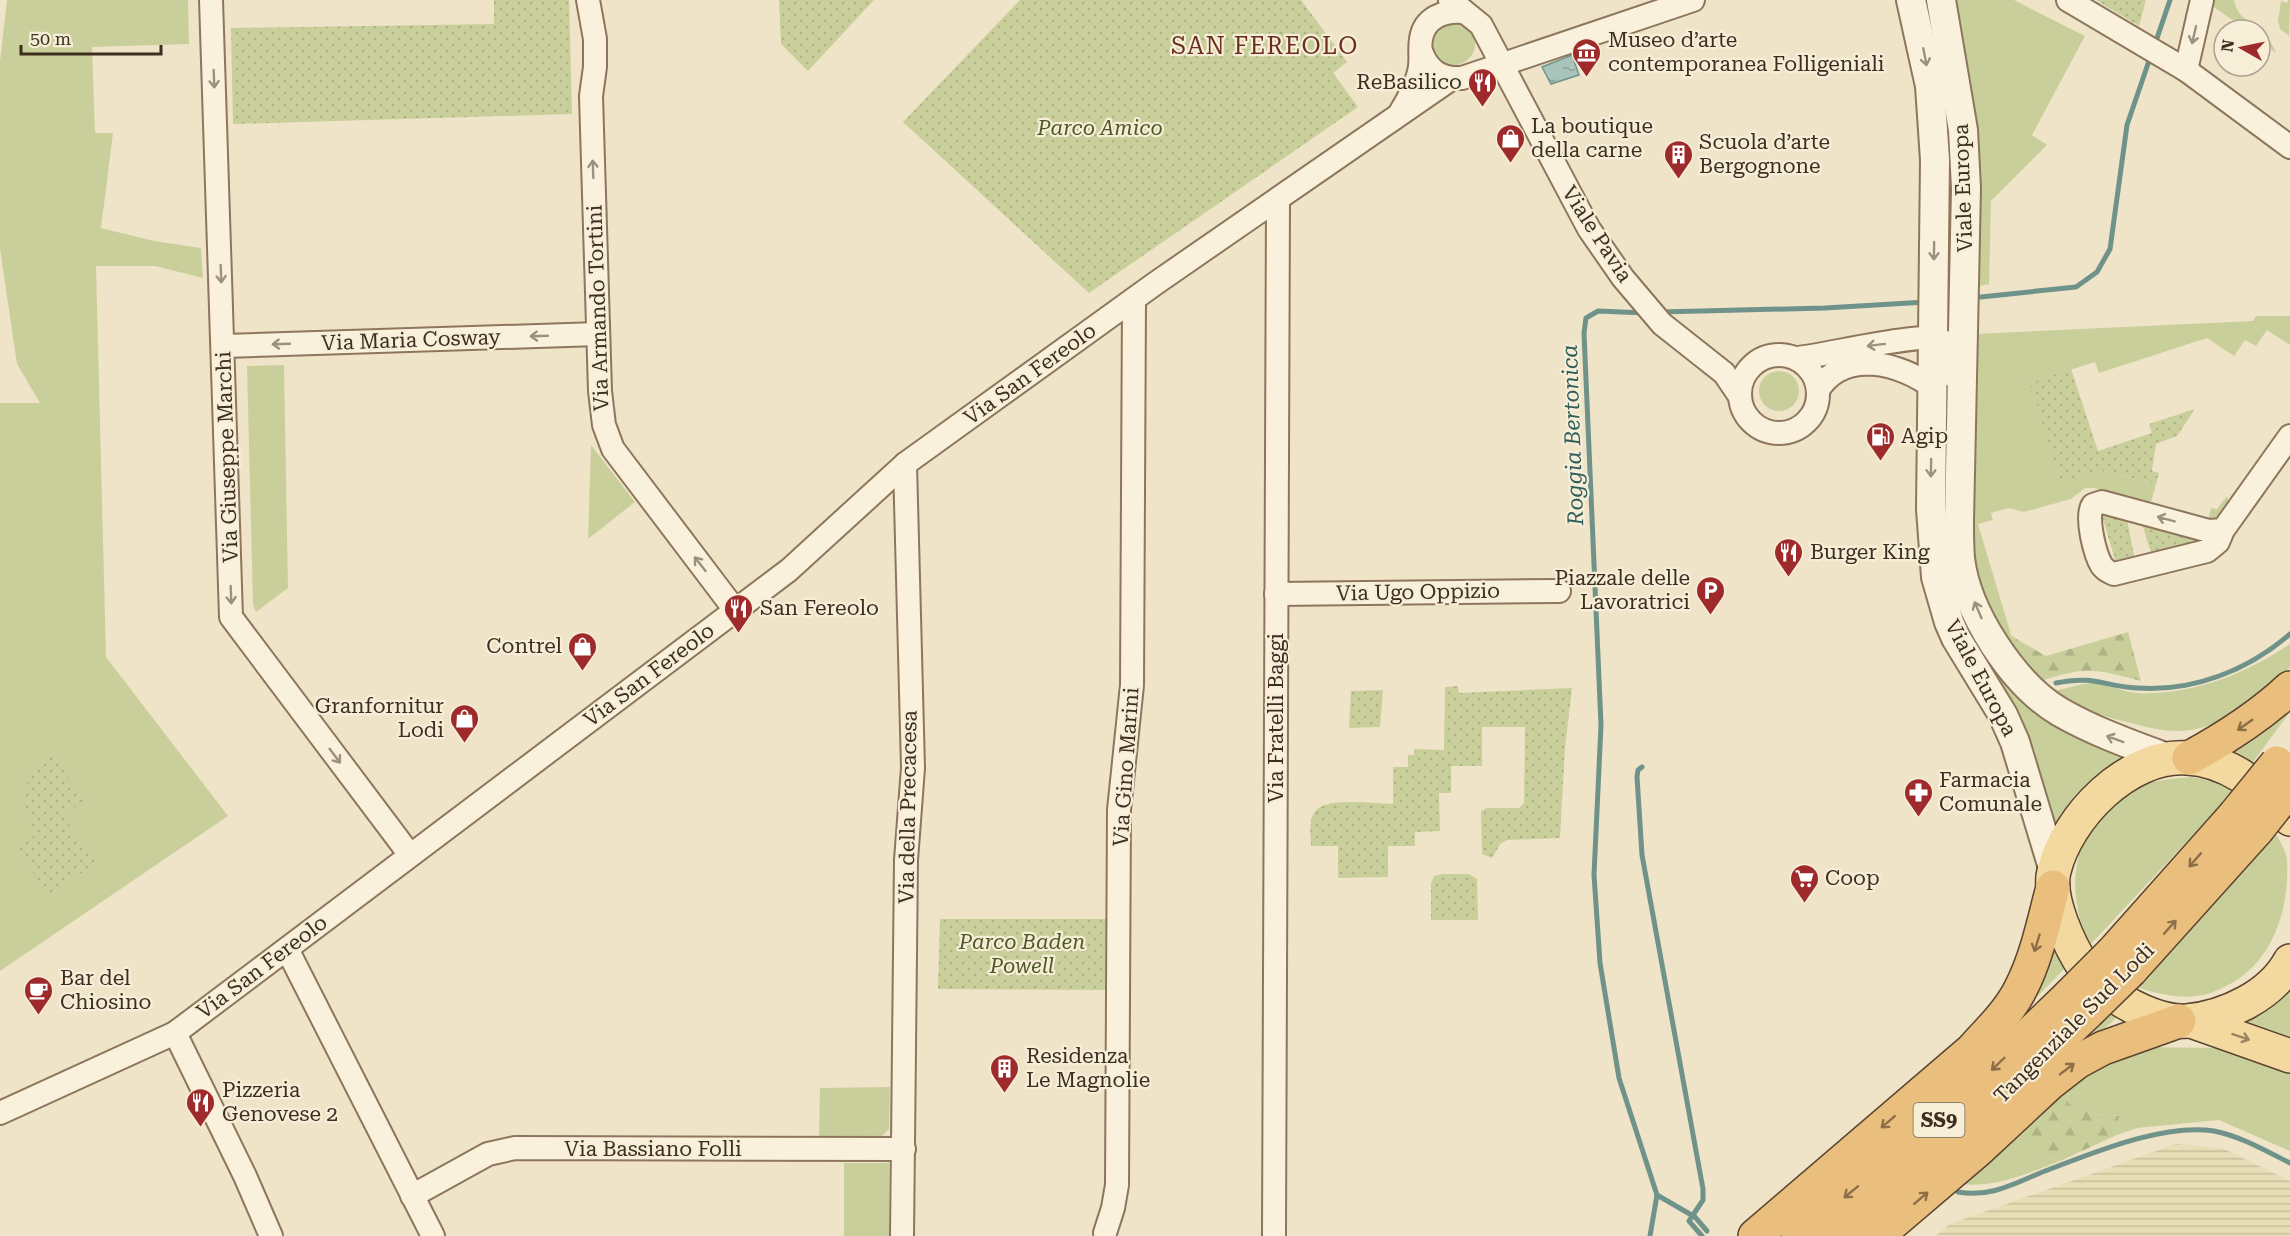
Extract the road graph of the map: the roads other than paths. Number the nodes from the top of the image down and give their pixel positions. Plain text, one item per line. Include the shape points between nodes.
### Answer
1 (211, 0) edge
2 (588, 0) edge
3 (1429, 0) edge
4 (1693, 0) edge
5 (1911, 0) edge
6 (1941, 0) edge
7 (2068, 0) edge
8 (2202, 0) edge
9 (1457, 6) edge
10 (1486, 35) junction
11 (1422, 40) junction
12 (1502, 64) junction
13 (2186, 70) junction
14 (1467, 75) junction
15 (1522, 105) junction
16 (1395, 119) junction
17 (2290, 147) edge
18 (1278, 200) junction
19 (1134, 300) junction
20 (1934, 312) junction
21 (598, 334) junction
22 (224, 346) junction
23 (1691, 348) junction
24 (1796, 358) junction
25 (1758, 361) junction
26 (1933, 388) junction
27 (1818, 390) junction
28 (1739, 395) junction
29 (2290, 436) edge
30 (905, 464) junction
31 (1959, 521) junction
32 (2223, 530) junction
33 (1560, 591) dead end
34 (1276, 594) junction
35 (735, 610) junction
36 (2290, 688) edge
37 (2179, 758) junction
38 (2286, 766) edge
39 (2290, 819) edge
40 (410, 855) junction
41 (2053, 879) junction
42 (287, 949) junction
43 (2290, 961) edge
44 (2079, 1004) junction
45 (2185, 1021) junction
46 (175, 1033) junction
47 (2290, 1056) edge
48 (0, 1113) edge
49 (904, 1149) junction
50 (412, 1196) junction
51 (1105, 1233) dead end
52 (271, 1236) edge
53 (433, 1236) edge
54 (902, 1236) edge
55 (1274, 1236) edge
56 (1755, 1236) edge
57 (1798, 1236) edge
58 (1837, 1236) edge
59 (1876, 1236) edge

1 -> 22 street, Via Giuseppe Marchi
21 -> 2 street, Via Armando Tortini via 591,96 595,39
3 - 11 street
4 - 12 street, Via San Fereolo
5 -> 20 street, Viale Europa via 1925,55 1933,118
6 - 31 street, Viale Europa via 1963,130 1966,188
7 - 13 street
8 -> 13 street
9 - 10 street, Viale Pavia via 1481,25
9 - 11 street via 1441,14
10 - 12 street, Viale Pavia
10 - 14 street via 1486,57
11 - 14 street via 1431,70
11 - 16 street, Via San Fereolo via 1413,90
12 - 14 street, Via San Fereolo
12 - 15 street, Viale Pavia
13 - 17 street
14 - 15 street, Viale Pavia via 1485,72 1499,80
14 - 16 street, Via San Fereolo
15 - 23 street, Viale Pavia via 1589,229 1645,305
16 - 18 street, Via San Fereolo
18 - 19 street, Via San Fereolo
18 - 34 street, Via Fratelli Baggi
19 - 30 street, Via San Fereolo
19 - 51 street, Via Gino Marini via 1132,685 1119,810 1117,1185
20 -> 24 street via 1857,347 1813,358
20 - 26 street, Viale Europa
20 - 31 street, Viale Europa via 1949,348
21 -> 22 street, Via Maria Cosway
35 -> 21 street, Via Armando Tortini via 613,449 601,409
22 -> 40 street, Via Giuseppe Marchi via 231,617
23 - 25 street, Viale Pavia via 1726,362
23 - 28 street, Viale Pavia via 1724,373
24 - 25 street via 1783,355
24 - 27 street via 1815,377
25 - 28 street via 1741,382
26 - 27 street via 1889,365 1867,363 1839,370
26 -> 41 street, Viale Europa via 1931,531 1942,599 1956,638 2012,735
27 - 28 street via 1818,402 1809,419 1794,431 1782,434 1766,432 1750,422
29 - 32 street
30 - 35 street, Via San Fereolo via 789,570
30 - 49 street, Via della Precacesa via 913,768 906,860
37 -> 31 street, Viale Europa via 2105,735 2058,711 2003,659 1971,593 1960,559
32 -> 32 street via 2209,531 2102,502 2093,505 2088,514 2100,562 2114,574 2207,551 2218,542
33 - 34 street, Via Ugo Oppizio
34 - 55 street, Via Fratelli Baggi
35 - 40 street, Via San Fereolo
36 -> 37 highway via 2228,737
37 - 39 main road via 2227,769 2248,780 2270,796
37 - 41 main road via 2136,770 2100,793 2073,828
38 - 44 highway, Tangenziale Sud Lodi / SS9, bridge via 2245,823
40 - 42 street, Via San Fereolo
41 - 45 main road via 2066,936 2086,971 2117,998 2154,1014
41 -> 56 highway via 2038,944 2020,989 1996,1023 1972,1050
42 - 46 street, Via San Fereolo
42 - 50 street
43 - 45 main road via 2264,993 2236,1007
44 -> 57 highway, SS9
44 - 58 highway, Tangenziale Sud Lodi / SS9 via 1952,1141
45 -> 47 main road
59 -> 45 highway via 2077,1062 2103,1048
46 - 48 street, Via San Fereolo
46 - 52 street
49 - 50 street, Via Bassiano Folli via 515,1148 488,1154
49 - 54 street, Via della Precacesa
50 - 53 street

